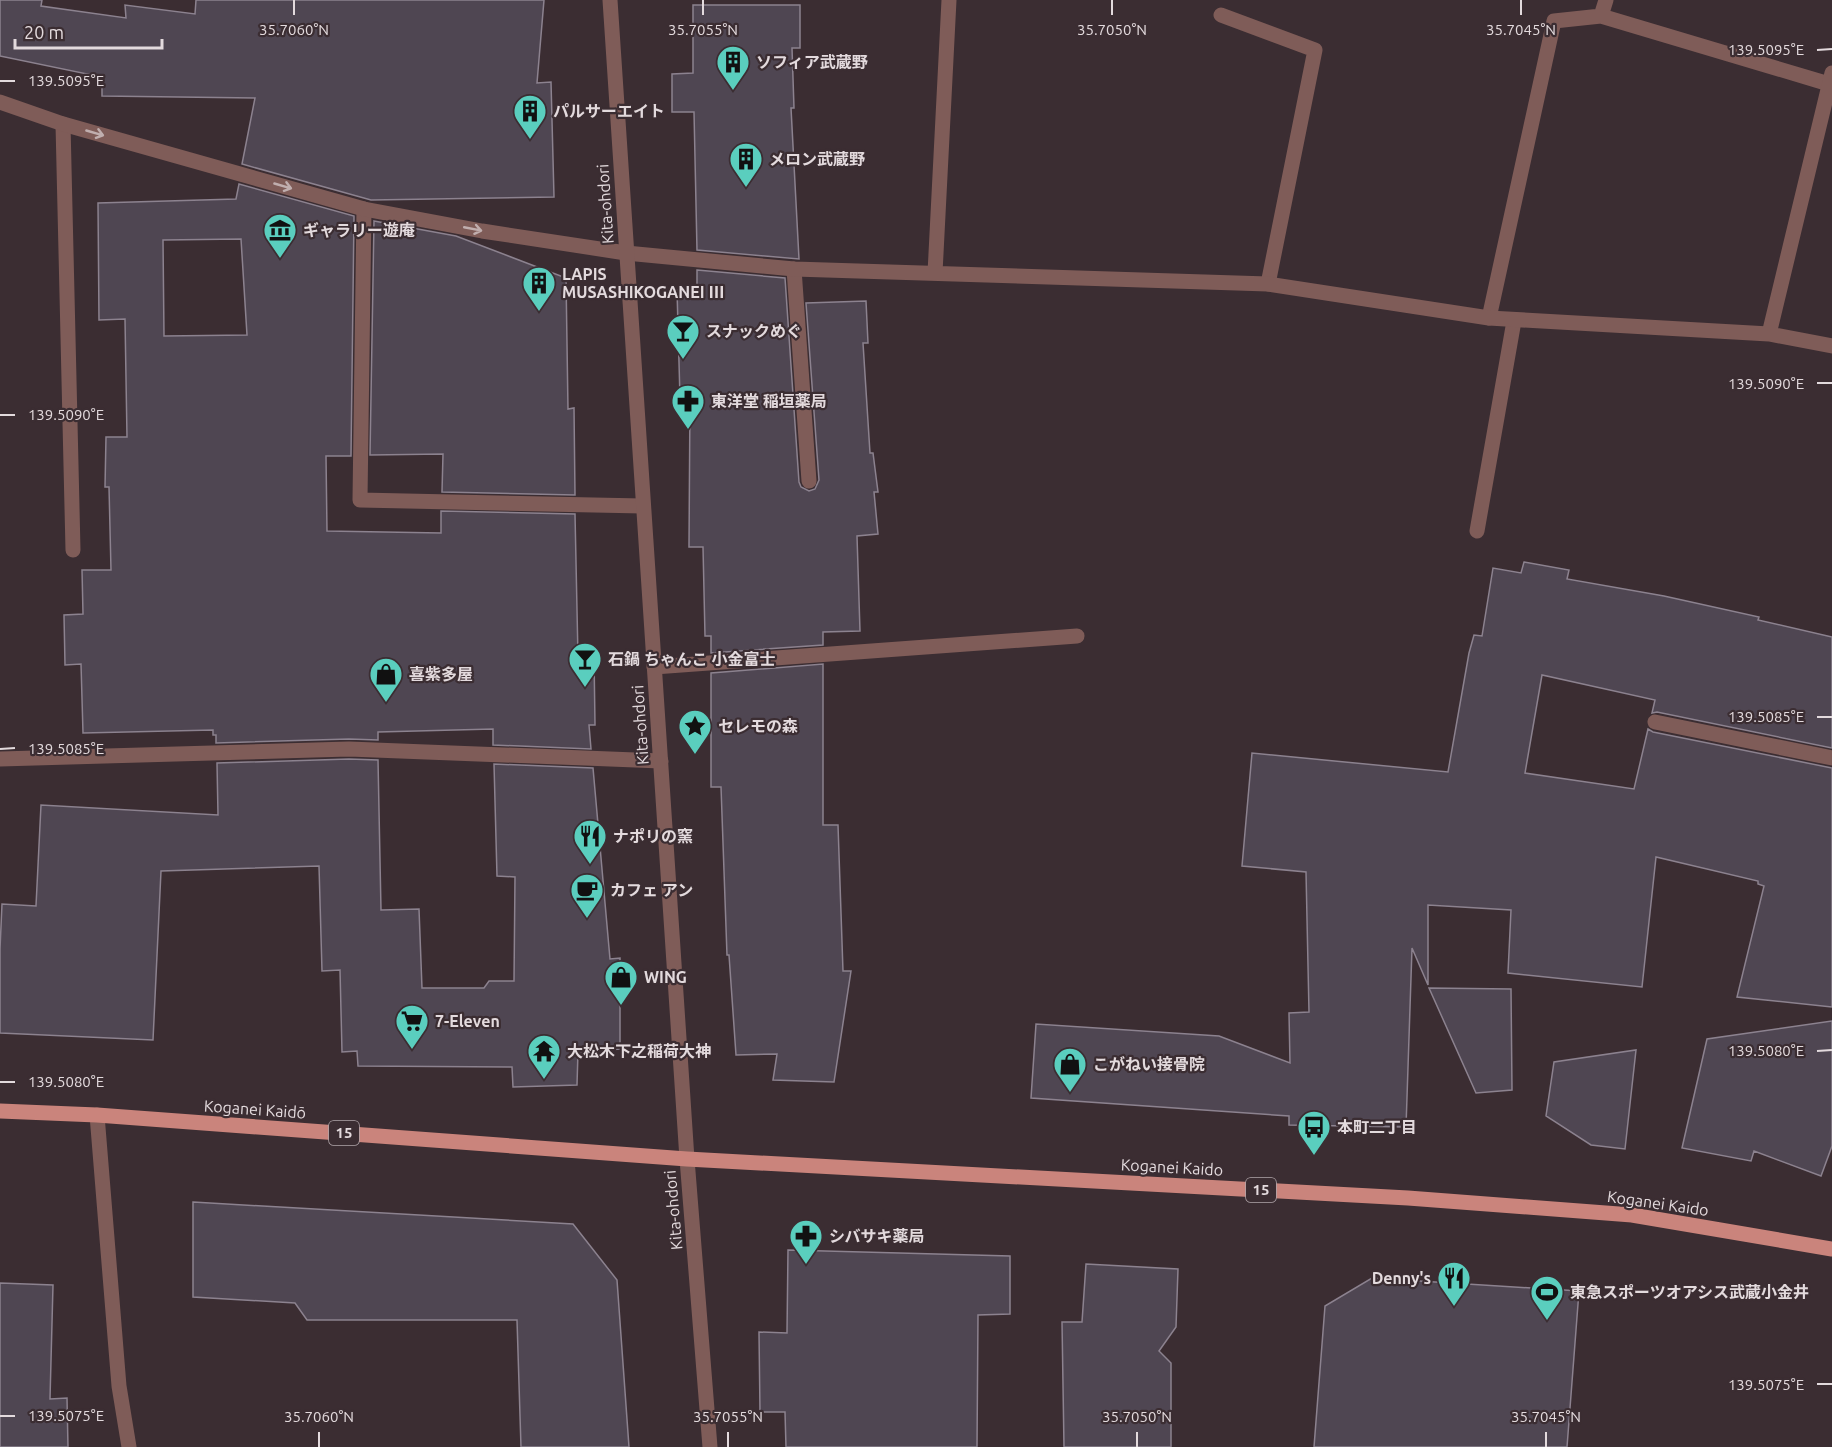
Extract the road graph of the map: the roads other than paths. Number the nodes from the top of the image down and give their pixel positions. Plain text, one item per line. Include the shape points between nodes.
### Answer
1 (610, 0) edge
2 (949, 0) edge
3 (1606, 0) edge
4 (1221, 15) dead end
5 (1601, 16) junction
6 (1830, 79) edge
7 (0, 102) edge
8 (63, 124) junction
9 (364, 208) junction
10 (626, 253) junction
11 (794, 269) junction
12 (935, 273) junction
13 (1268, 284) junction
14 (1489, 318) junction
15 (1514, 321) junction
16 (1769, 334) junction
17 (1832, 346) edge
18 (809, 481) dead end
19 (643, 506) junction
20 (1477, 531) dead end
21 (73, 550) dead end
22 (1077, 636) dead end
23 (654, 667) junction
24 (1655, 722) dead end
25 (1832, 758) edge
26 (0, 759) edge
27 (661, 761) junction
28 (0, 1111) edge
29 (97, 1115) junction
30 (687, 1159) junction
31 (1832, 1249) edge
32 (129, 1447) edge
33 (710, 1447) edge

1 - 10 street, Kita-ohdori
2 - 12 street
3 - 5 street
4 - 13 street via 1315,50
5 - 6 street
5 - 14 street via 1554,21
6 - 16 street
7 - 8 street
8 -> 9 street
8 - 21 street
9 -> 10 street
9 - 19 street via 360,500
10 - 11 street
10 - 19 street, Kita-ohdori
11 - 12 street
11 - 18 street
12 - 13 street
13 - 14 street
14 - 15 street
15 - 16 street
15 - 20 street
16 - 17 street
19 - 23 street, Kita-ohdori
22 - 23 street
23 - 27 street, Kita-ohdori
24 - 25 street
26 - 27 street via 349,749
27 - 30 street, Kita-ohdori
28 - 29 main road, Koganei Kaidō / 15
29 - 30 main road, Koganei Kaidō / 15
29 - 32 street via 119,1386
30 - 31 main road, Koganei Kaido / 15 via 1396,1197 1632,1215
30 - 33 street, Kita-ohdori

